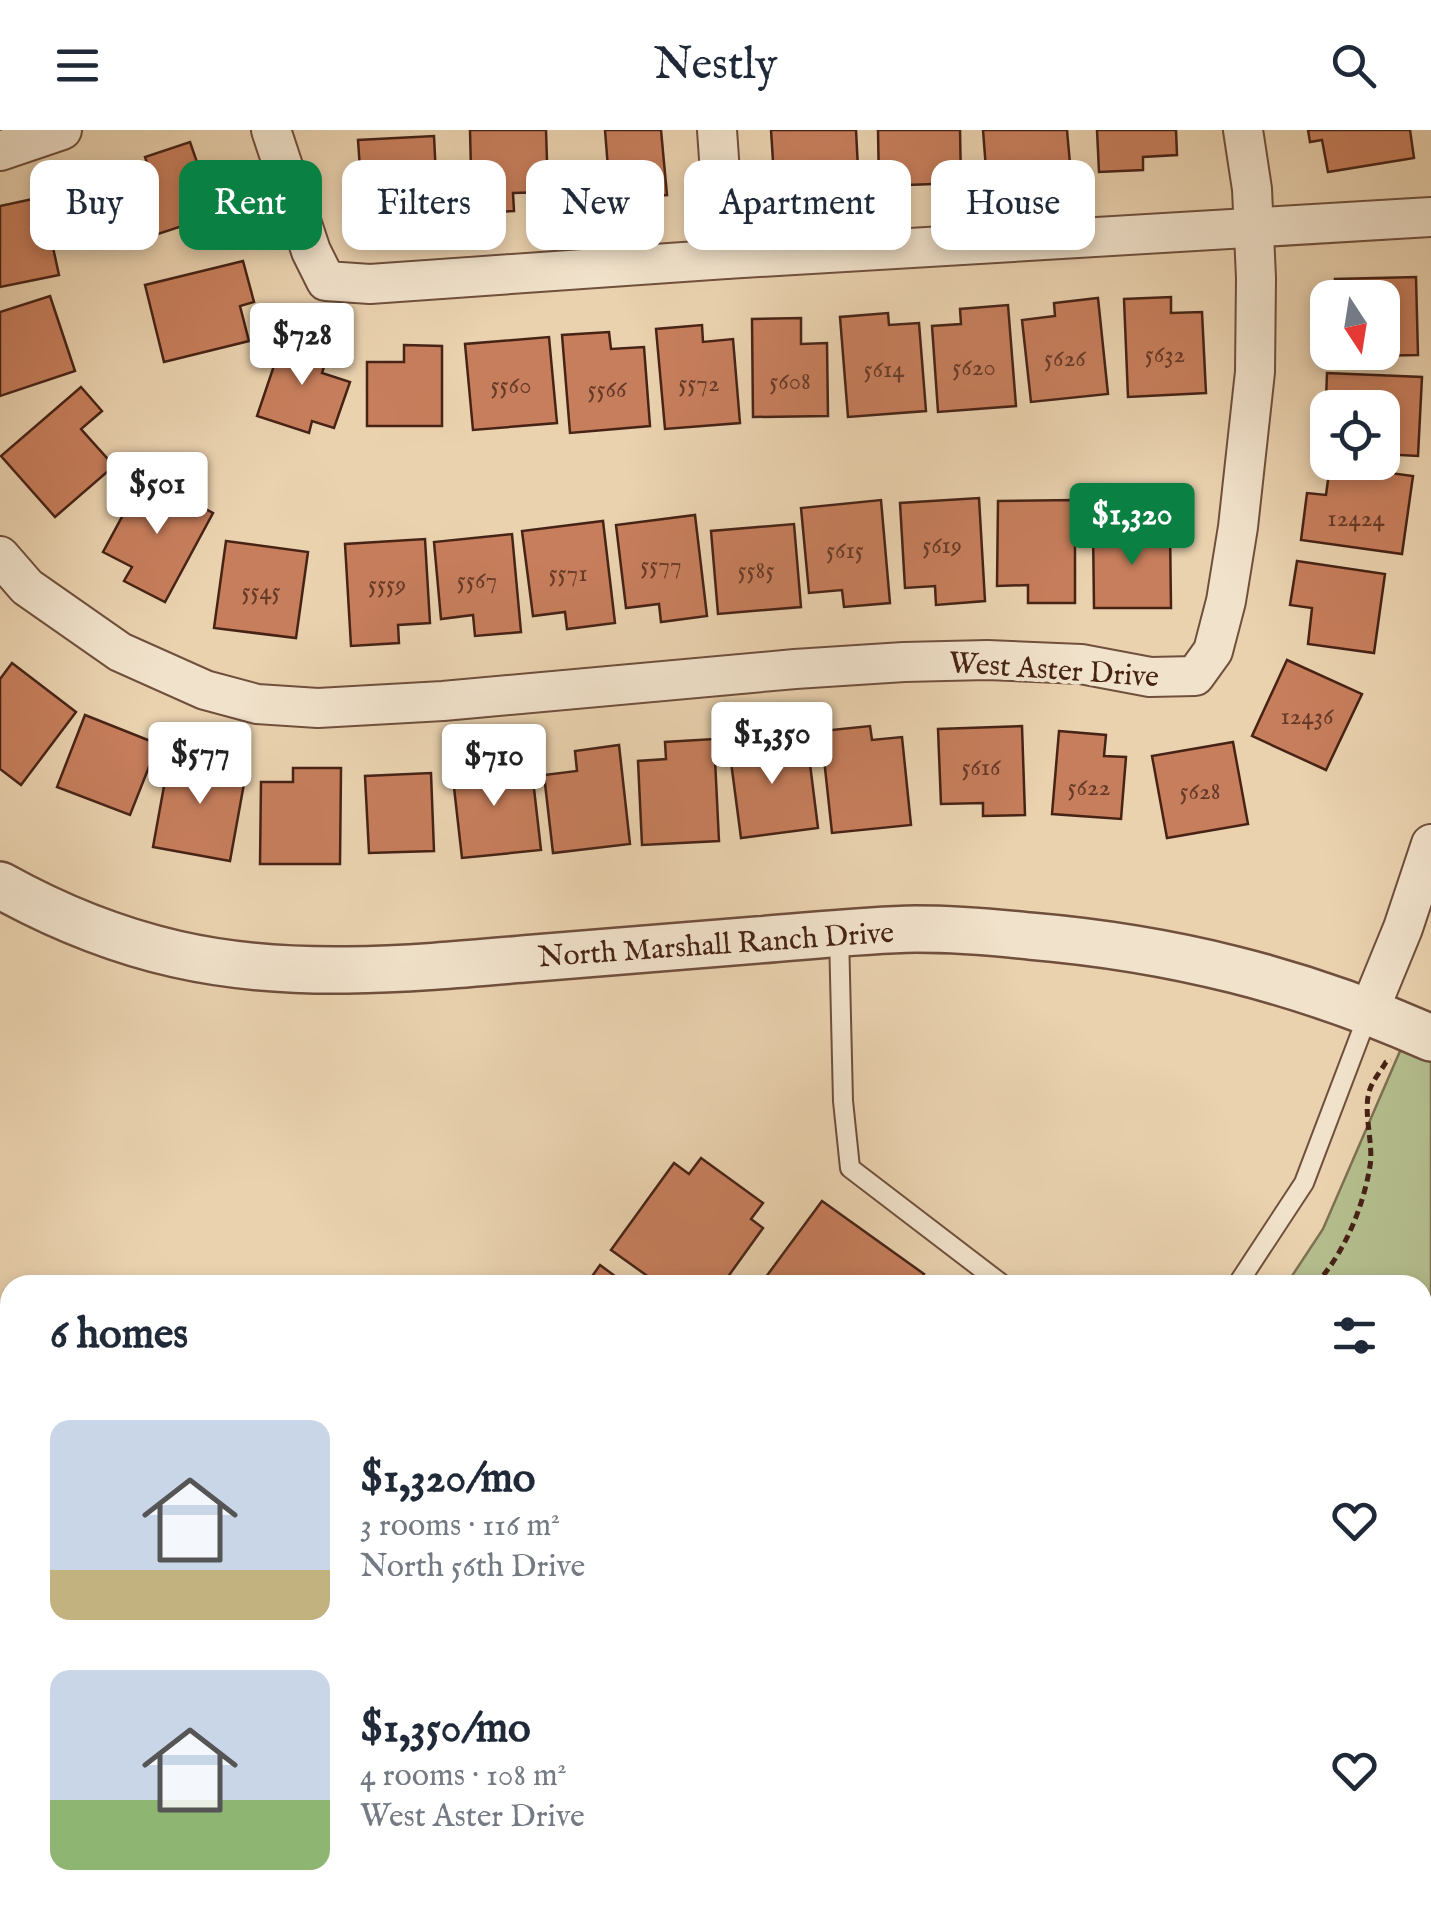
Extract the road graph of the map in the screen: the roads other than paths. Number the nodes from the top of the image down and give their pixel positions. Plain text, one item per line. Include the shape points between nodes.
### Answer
1 (62, 130) edge
2 (271, 130) edge
3 (717, 130) edge
4 (1243, 130) edge
5 (0, 151) edge
6 (1431, 218) edge
7 (1254, 229) junction
8 (726, 259) junction
9 (0, 556) edge
10 (1431, 844) edge
11 (0, 885) edge
12 (839, 933) junction
13 (1369, 1011) junction
14 (1413, 1044) edge
15 (990, 1275) edge
16 (1243, 1275) edge

1 - 5 street
2 - 8 street via 326,281 370,284
3 - 8 street
4 - 7 street
6 - 7 street
7 - 8 street
7 - 9 street, West Aster Drive via 1254,372 1238,527 1213,651 1195,676 1062,663 904,662 443,701 257,704 204,690 120,652 27,588
10 - 13 street
11 - 12 street, North Marshall Ranch Drive via 116,936 249,965 388,970
12 - 13 street, North Marshall Ranch Drive via 981,931 1117,944 1242,971
12 - 15 lane via 850,1168
13 - 14 street, North Marshall Ranch Drive
13 - 16 lane via 1304,1183

